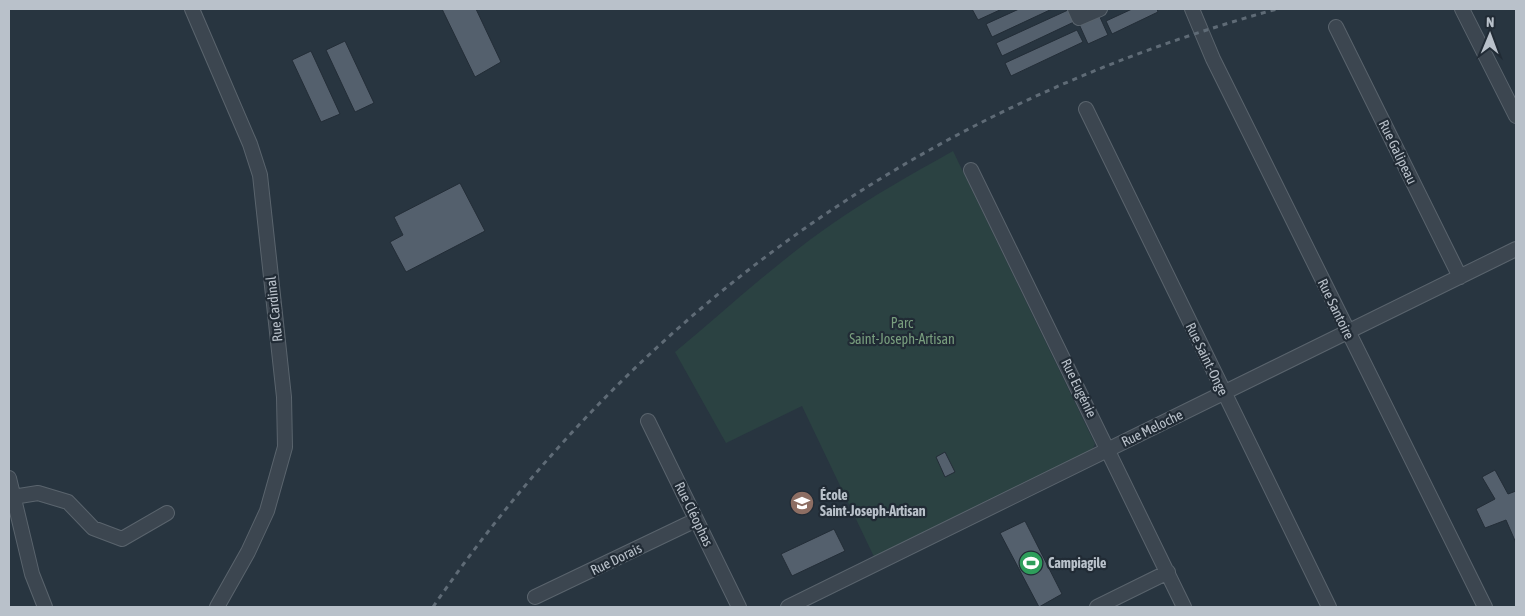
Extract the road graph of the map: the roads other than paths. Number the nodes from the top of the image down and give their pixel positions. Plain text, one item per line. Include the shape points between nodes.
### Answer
1 (192, 9) edge
2 (1075, 9) edge
3 (1100, 9) edge
4 (1192, 9) edge
5 (1462, 9) edge
6 (1336, 27) dead end
7 (1086, 109) dead end
8 (1516, 116) edge
9 (971, 170) dead end
10 (1516, 250) edge
11 (1460, 277) junction
12 (1348, 333) junction
13 (1223, 394) junction
14 (648, 421) dead end
15 (1109, 450) junction
16 (9, 478) edge
17 (13, 497) junction
18 (167, 513) dead end
19 (696, 520) junction
20 (1168, 572) junction
21 (535, 597) dead end
22 (45, 607) edge
23 (217, 607) edge
24 (739, 607) edge
25 (788, 607) edge
26 (1097, 607) edge
27 (1184, 607) edge
28 (1329, 607) edge
29 (1485, 607) edge

1 - 23 street, Rue Cardinal via 260,174 284,398 285,447 267,511
2 - 3 street via 1080,18
4 - 12 street, Rue Santoire via 1213,60
5 - 8 street
6 - 11 street, Rue Galipeau
7 - 13 street, Rue Saint-Onge
9 - 15 street, Rue Eugénie
10 - 11 street, Rue Meloche
11 - 12 street, Rue Meloche
12 - 13 street, Rue Meloche
12 - 29 street, Rue Santoire
13 - 15 street, Rue Meloche
13 - 28 street, Rue Saint-Onge
14 - 19 street, Rue Cléophas
15 - 20 street, Rue Eugénie
15 - 25 street, Rue Meloche
16 - 17 street
17 - 18 street via 38,493 68,502 93,528 122,540
17 - 22 street via 32,574
19 - 21 street, Rue Dorais
19 - 24 street, Rue Cléophas
20 - 26 street
20 - 27 street, Rue Eugénie

